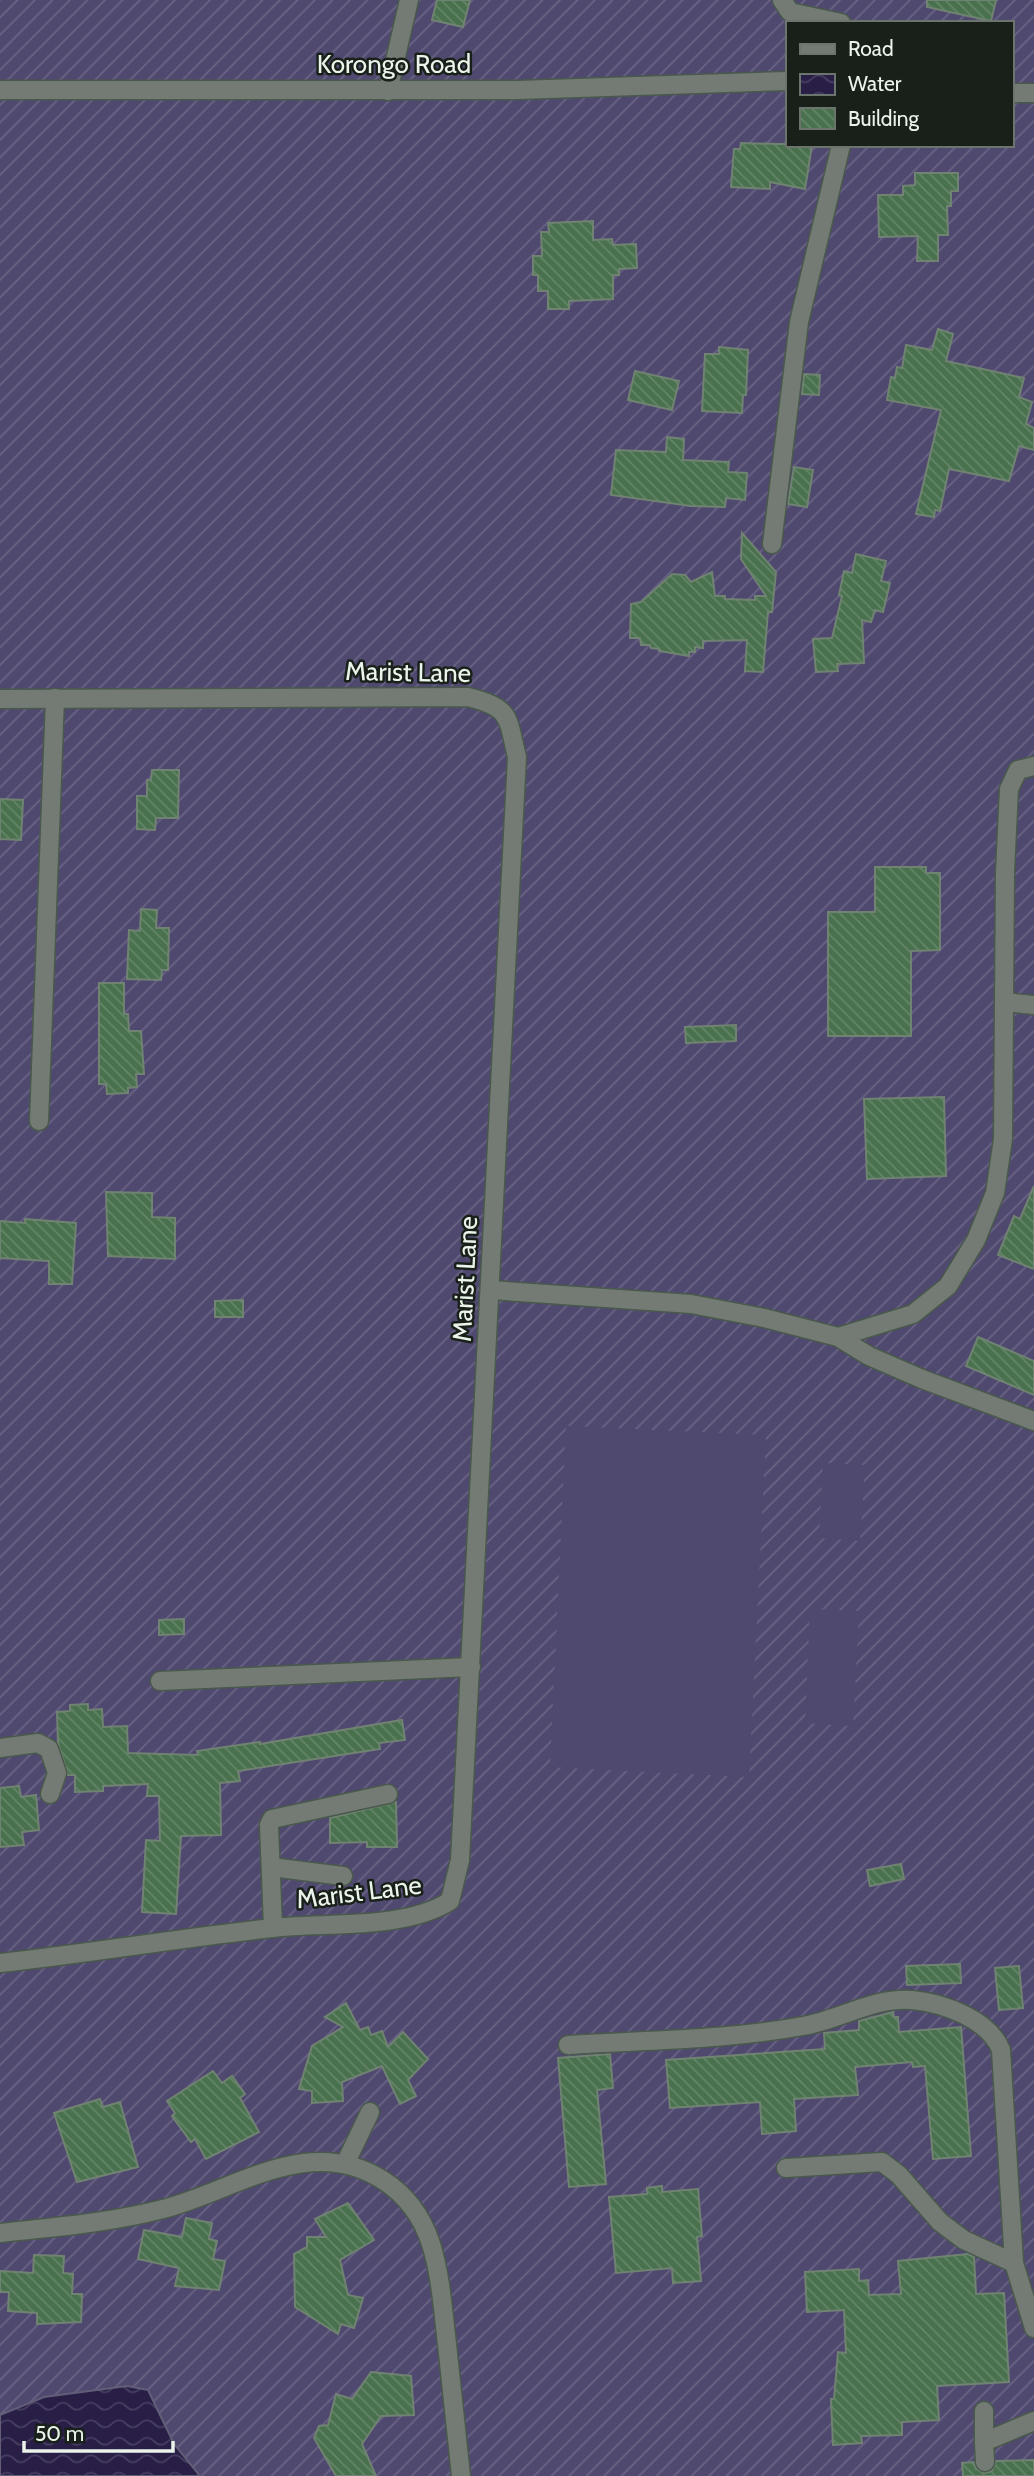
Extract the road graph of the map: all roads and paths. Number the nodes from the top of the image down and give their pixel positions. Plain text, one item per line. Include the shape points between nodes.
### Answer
1 (409, 0) edge
2 (782, 0) edge
3 (832, 21) edge
4 (786, 81) edge
5 (0, 90) edge
6 (388, 91) junction
7 (1013, 93) edge
8 (1034, 93) edge
9 (842, 147) edge
10 (772, 544) dead end
11 (55, 698) junction
12 (0, 699) edge
13 (1034, 766) edge
14 (1004, 1002) junction
15 (1034, 1005) edge
16 (39, 1121) dead end
17 (491, 1290) junction
18 (838, 1336) junction
19 (1034, 1421) edge
20 (471, 1667) junction
21 (160, 1681) dead end
22 (0, 1748) edge
23 (50, 1794) dead end
24 (388, 1794) dead end
25 (271, 1867) junction
26 (343, 1876) dead end
27 (273, 1928) junction
28 (0, 1963) edge
29 (568, 2045) dead end
30 (370, 2112) dead end
31 (345, 2164) junction
32 (786, 2168) dead end
33 (0, 2233) edge
34 (1014, 2263) junction
35 (1034, 2328) edge
36 (984, 2411) dead end
37 (1034, 2421) edge
38 (984, 2442) junction
39 (985, 2462) dead end
40 (461, 2476) edge

1 - 6 street
2 - 3 street via 790,12
4 - 6 street, Korongo Road
5 - 6 street, Korongo Road
7 - 8 street
9 - 10 street via 799,322
11 - 12 street, Marist Lane
11 - 16 street
11 - 17 street, Marist Lane via 468,696 494,703 507,716 517,770
13 - 14 street via 1018,771 1009,789
14 - 15 street
14 - 18 street via 1003,1139 995,1193 976,1240 948,1286 929,1303 913,1314
17 - 18 street via 691,1304
17 - 20 street, Marist Lane
18 - 19 street via 880,1361
20 - 21 street
20 - 27 street, Marist Lane via 460,1860 450,1901 398,1919
22 - 23 street via 38,1743 49,1749 57,1773
24 - 25 street via 272,1819
25 - 26 street
25 - 27 street
27 - 28 street, Marist Lane
29 - 34 street via 807,2026 884,2001 937,2005 985,2026 1001,2049
30 - 31 street
31 - 33 street via 304,2163 200,2199 121,2218
31 - 40 street via 380,2176 399,2190 431,2244 442,2300
32 - 34 street via 882,2162 940,2222
34 - 35 street
36 - 38 street
37 - 38 street
38 - 39 street

